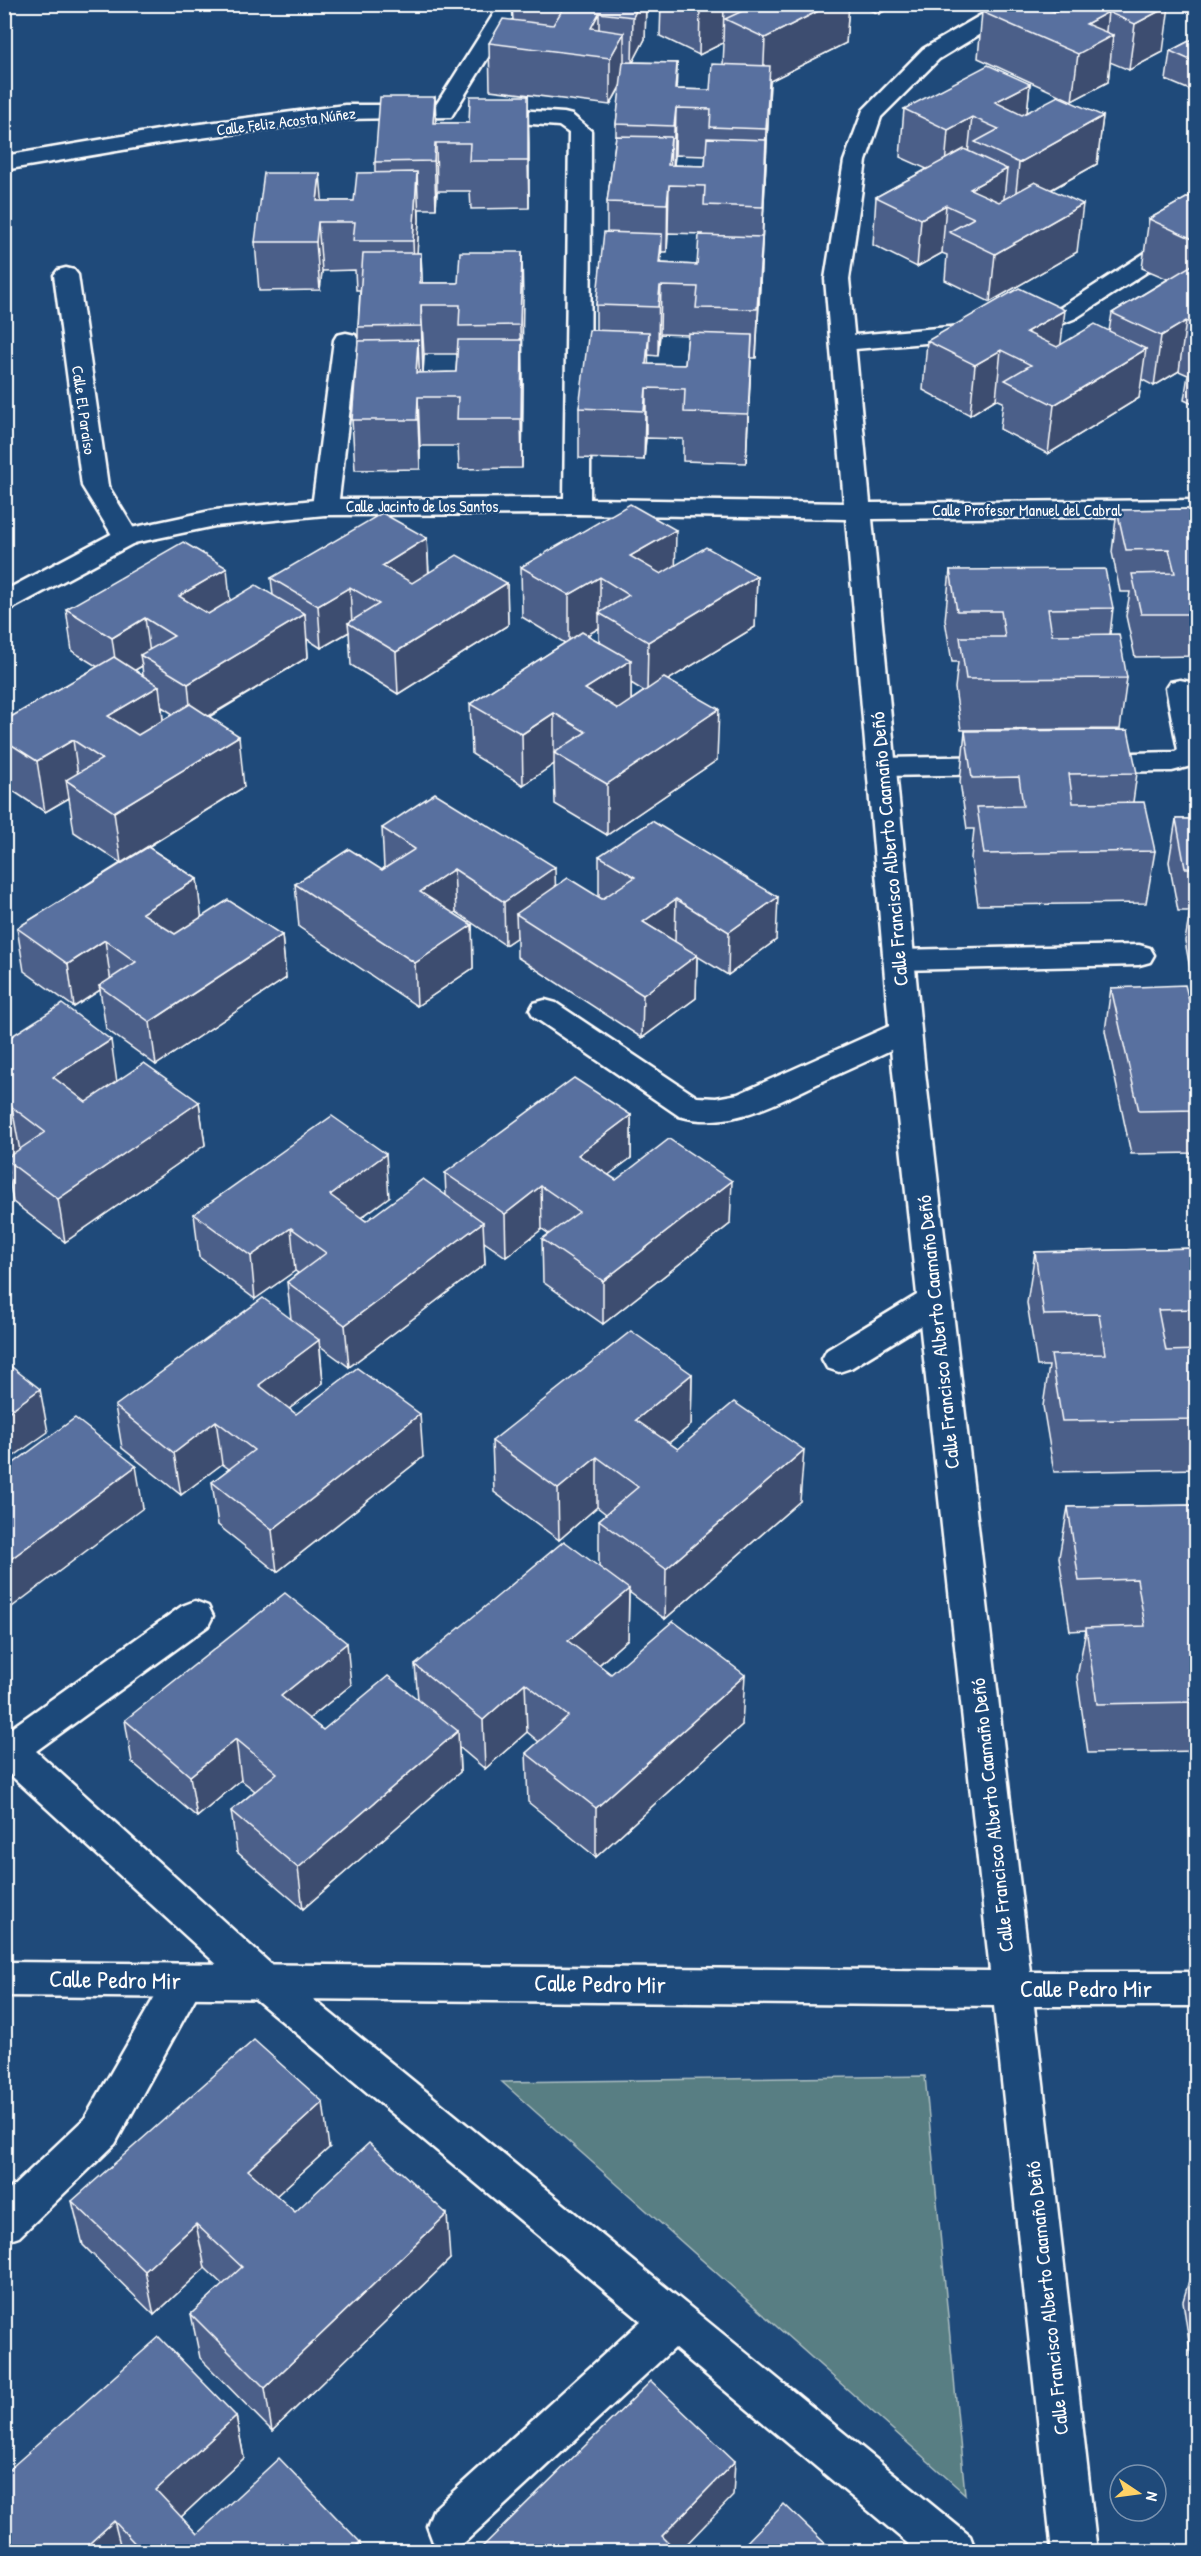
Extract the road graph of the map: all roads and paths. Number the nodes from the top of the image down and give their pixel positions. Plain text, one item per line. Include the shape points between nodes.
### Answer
1 (511, 4) edge
2 (1016, 4) edge
3 (443, 112) junction
4 (4, 163) edge
5 (1197, 230) edge
6 (66, 275) dead end
7 (346, 340) dead end
8 (843, 343) junction
9 (577, 506) junction
10 (325, 507) junction
11 (1197, 508) edge
12 (858, 511) junction
13 (126, 537) junction
14 (8, 600) edge
15 (4, 628) edge
16 (1180, 688) dead end
17 (1032, 764) edge
18 (1067, 764) edge
19 (881, 767) junction
20 (1139, 954) dead end
21 (898, 960) junction
22 (545, 1010) dead end
23 (905, 1031) junction
24 (934, 1301) junction
25 (839, 1359) dead end
26 (195, 1616) dead end
27 (7, 1748) edge
28 (4, 1978) edge
29 (261, 1980) junction
30 (184, 1982) junction
31 (1012, 1989) junction
32 (1197, 1989) edge
33 (4, 2223) edge
34 (673, 2320) junction
35 (449, 2526) dead end
36 (954, 2552) edge
37 (1075, 2552) edge

1 - 3 street
2 - 8 street, Calle Francisco Alberto Caamaño Deñó via 931,54 871,115 855,160 837,279
3 - 4 street, Calle Feliz Acosta Núñez via 345,112 170,135
3 - 9 street, Calle Feliz Acosta Núñez via 564,120 580,131
5 - 8 street via 1068,313 1046,322 1020,328
6 - 13 street, Calle El Paraíso via 95,486
7 - 10 street
8 - 12 street, Calle Francisco Alberto Caamaño Deñó
9 - 10 street, Calle Jacinto de los Santos
9 - 12 street, Calle Jacinto de los Santos
10 - 13 street, Calle Jacinto de los Santos via 215,518
11 - 12 street, Calle Profesor Manuel del Cabral
12 - 19 street, Calle Francisco Alberto Caamaño Deñó
13 - 14 street, Calle Jacinto de los Santos
14 - 15 street
16 - 18 street via 1192,751 1185,759
17 - 19 street
19 - 21 street, Calle Francisco Alberto Caamaño Deñó
20 - 21 street
21 - 23 street, Calle Francisco Alberto Caamaño Deñó
22 - 23 street via 690,1108 745,1104
23 - 24 street, Calle Francisco Alberto Caamaño Deñó
24 - 25 street
24 - 31 street, Calle Francisco Alberto Caamaño Deñó
26 - 27 street
27 - 29 street
28 - 30 street, Calle Pedro Mir
29 - 30 street, Calle Pedro Mir
29 - 31 street, Calle Pedro Mir
29 - 34 street
30 - 33 street via 100,2131
31 - 32 street, Calle Pedro Mir
31 - 37 street, Calle Francisco Alberto Caamaño Deñó
34 - 35 street
34 - 36 street

